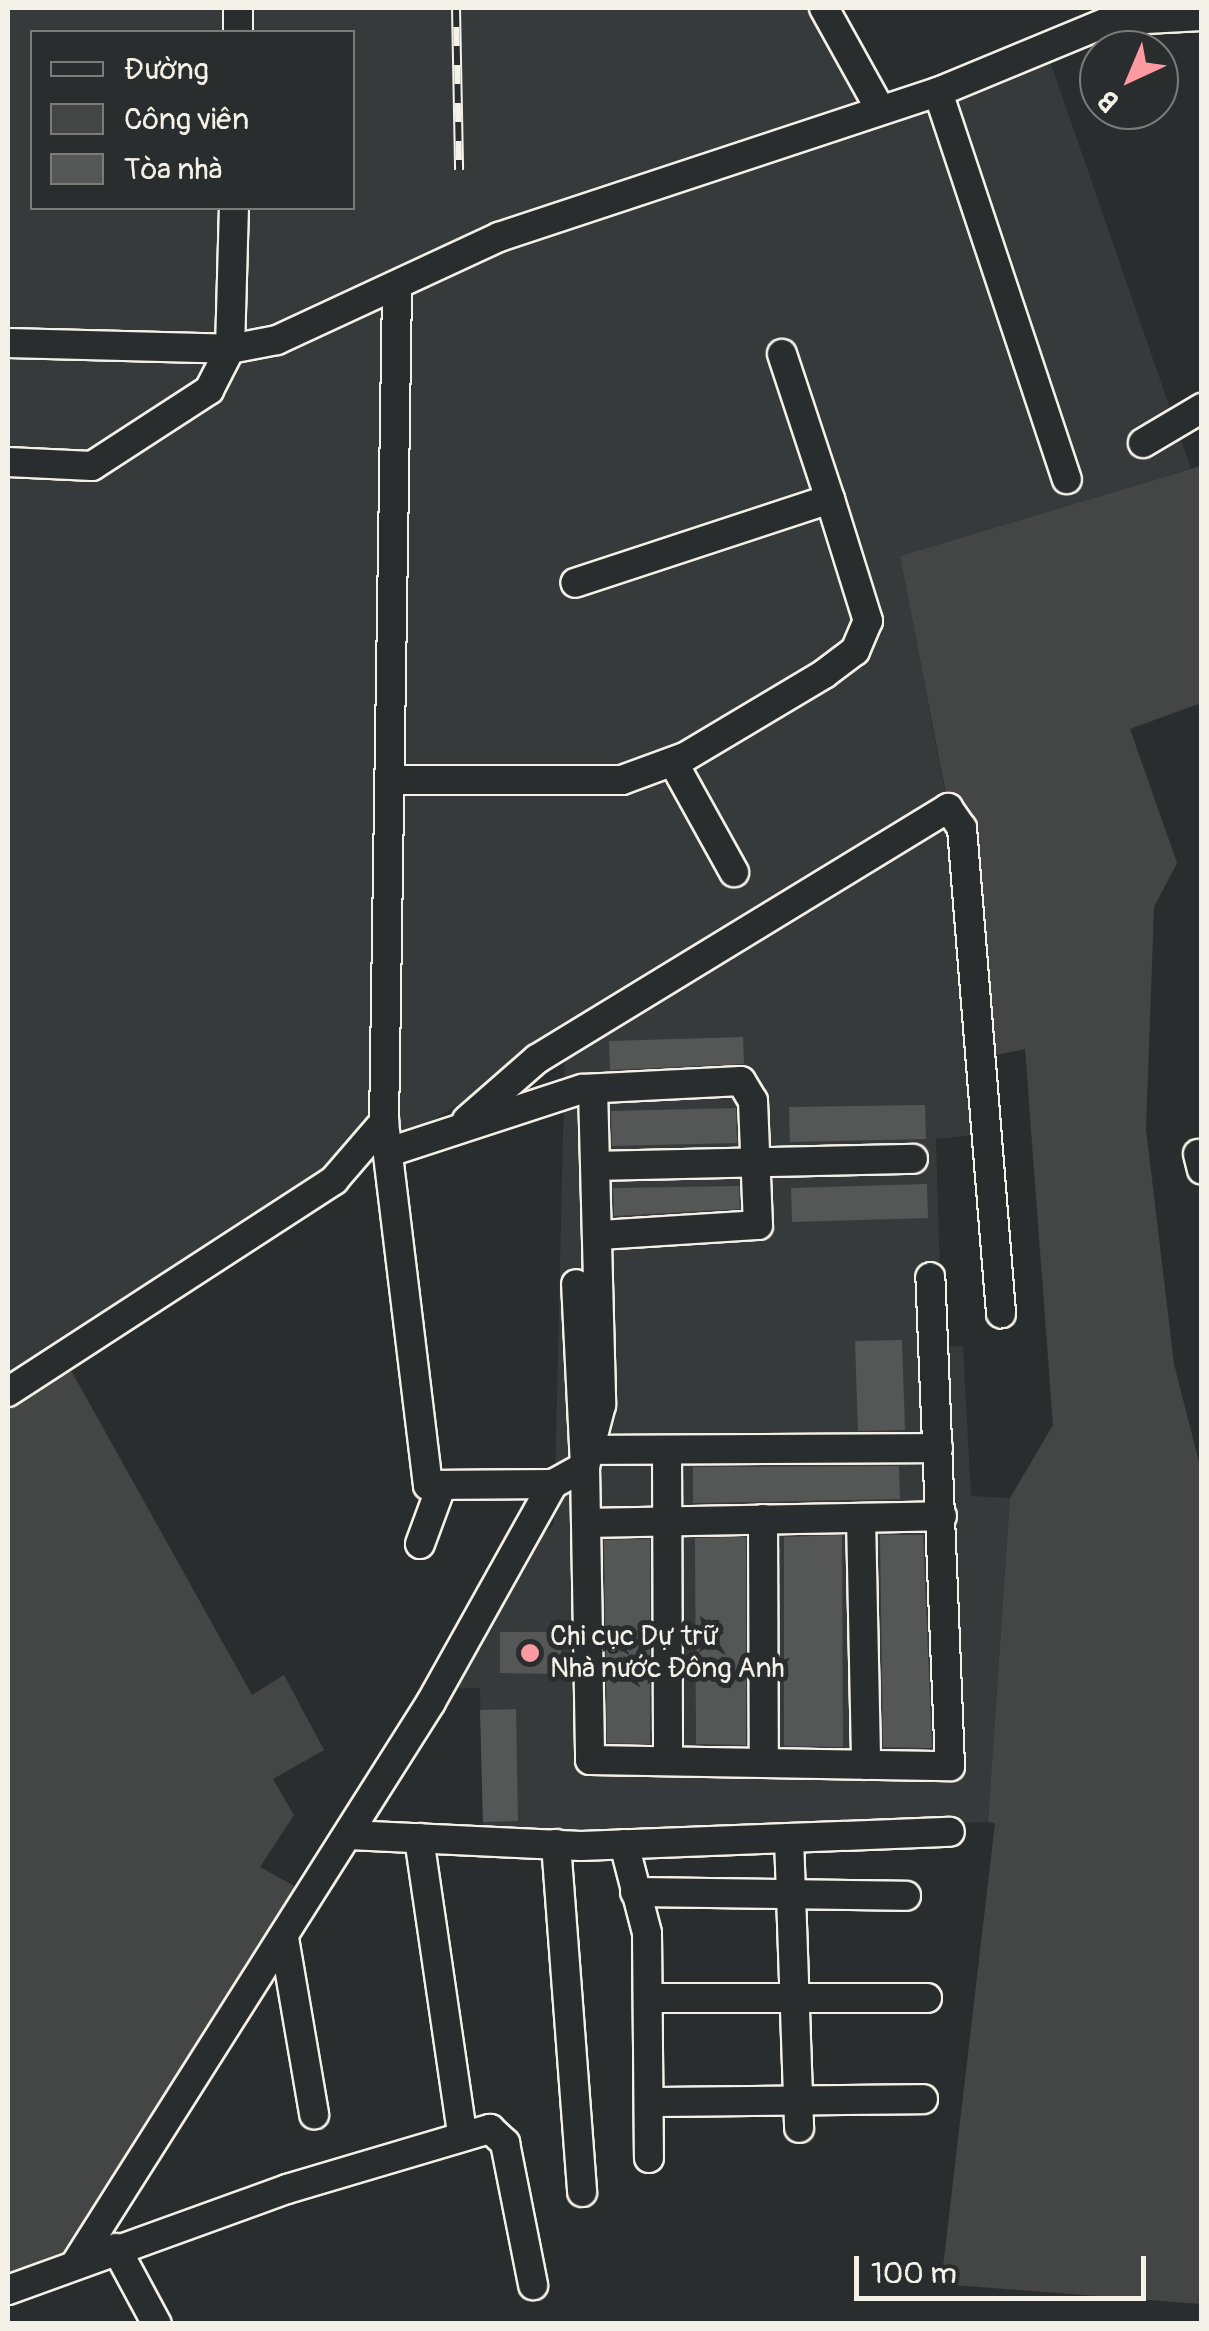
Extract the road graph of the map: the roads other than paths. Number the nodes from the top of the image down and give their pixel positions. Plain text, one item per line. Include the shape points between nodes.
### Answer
1 (824, 8) edge
2 (1170, 10) edge
3 (1202, 16) edge
4 (938, 92) junction
5 (880, 108) junction
6 (234, 210) edge
7 (398, 288) junction
8 (8, 344) edge
9 (230, 349) junction
10 (782, 354) dead end
11 (1202, 408) edge
12 (1143, 443) dead end
13 (8, 462) edge
14 (1067, 479) dead end
15 (830, 500) junction
16 (575, 582) dead end
17 (673, 762) junction
18 (390, 780) junction
19 (734, 872) dead end
20 (593, 1089) junction
21 (467, 1120) junction
22 (384, 1122) junction
23 (388, 1152) junction
24 (758, 1159) junction
25 (913, 1159) dead end
26 (596, 1166) junction
27 (598, 1235) junction
28 (930, 1277) dead end
29 (576, 1284) dead end
30 (1001, 1312) dead end
31 (8, 1392) edge
32 (938, 1448) junction
33 (668, 1451) junction
34 (588, 1458) junction
35 (553, 1484) junction
36 (441, 1487) junction
37 (942, 1516) junction
38 (861, 1518) junction
39 (764, 1520) junction
40 (668, 1522) junction
41 (586, 1523) junction
42 (420, 1544) dead end
43 (668, 1762) junction
44 (764, 1763) junction
45 (866, 1765) junction
46 (950, 1832) dead end
47 (349, 1835) junction
48 (419, 1838) junction
49 (789, 1838) junction
50 (556, 1844) junction
51 (624, 1844) junction
52 (635, 1892) junction
53 (791, 1896) junction
54 (906, 1896) dead end
55 (284, 1938) junction
56 (648, 1998) junction
57 (794, 1998) junction
58 (927, 1998) dead end
59 (924, 2098) dead end
60 (649, 2102) junction
61 (314, 2114) dead end
62 (799, 2114) junction
63 (462, 2134) junction
64 (649, 2158) dead end
65 (582, 2192) dead end
66 (116, 2248) junction
67 (76, 2263) junction
68 (532, 2286) dead end
69 (8, 2290) edge
70 (157, 2324) edge

1 - 5 street
2 - 3 street
2 - 4 street via 1109,21
4 - 5 street
4 - 14 street
5 - 7 street via 499,238
6 - 9 street
7 - 9 street via 277,340
7 - 18 street
8 - 9 street
9 - 13 street via 210,390 112,457 64,468
10 - 15 street
11 - 12 street
15 - 16 street
15 - 17 street via 864,603 855,651
17 - 18 street via 580,784
17 - 19 street
18 - 22 street
20 - 21 street
20 - 24 street via 741,1081 753,1101
20 - 26 street
21 - 23 street
21 - 30 street via 537,1059 948,808 962,828
22 - 23 street
22 - 31 street via 334,1180
23 - 36 street via 422,1477
24 - 25 street
24 - 26 street
24 - 27 street via 762,1219 746,1232
26 - 27 street
27 - 34 street via 602,1406
28 - 32 street
29 - 34 street
32 - 33 street
32 - 37 street
33 - 34 street
33 - 40 street
34 - 35 street
34 - 41 street
35 - 36 street
35 - 47 street
36 - 42 street
37 - 38 street
37 - 45 street via 950,1766
38 - 39 street
38 - 45 street
39 - 40 street
39 - 44 street
40 - 41 street
40 - 43 street
41 - 43 street via 590,1760
43 - 44 street
44 - 45 street
46 - 49 street
47 - 48 street
47 - 55 street
48 - 50 street
48 - 63 street
49 - 51 street
49 - 53 street
50 - 51 street
50 - 65 street
51 - 52 street
52 - 53 street
52 - 56 street via 646,1914
53 - 54 street
53 - 57 street
55 - 61 street
55 - 67 street
56 - 57 street
56 - 60 street
57 - 58 street
57 - 62 street
59 - 62 street
60 - 62 street
60 - 64 street
63 - 66 street
63 - 68 street via 490,2129 503,2138
66 - 67 street
66 - 70 street
67 - 69 street

